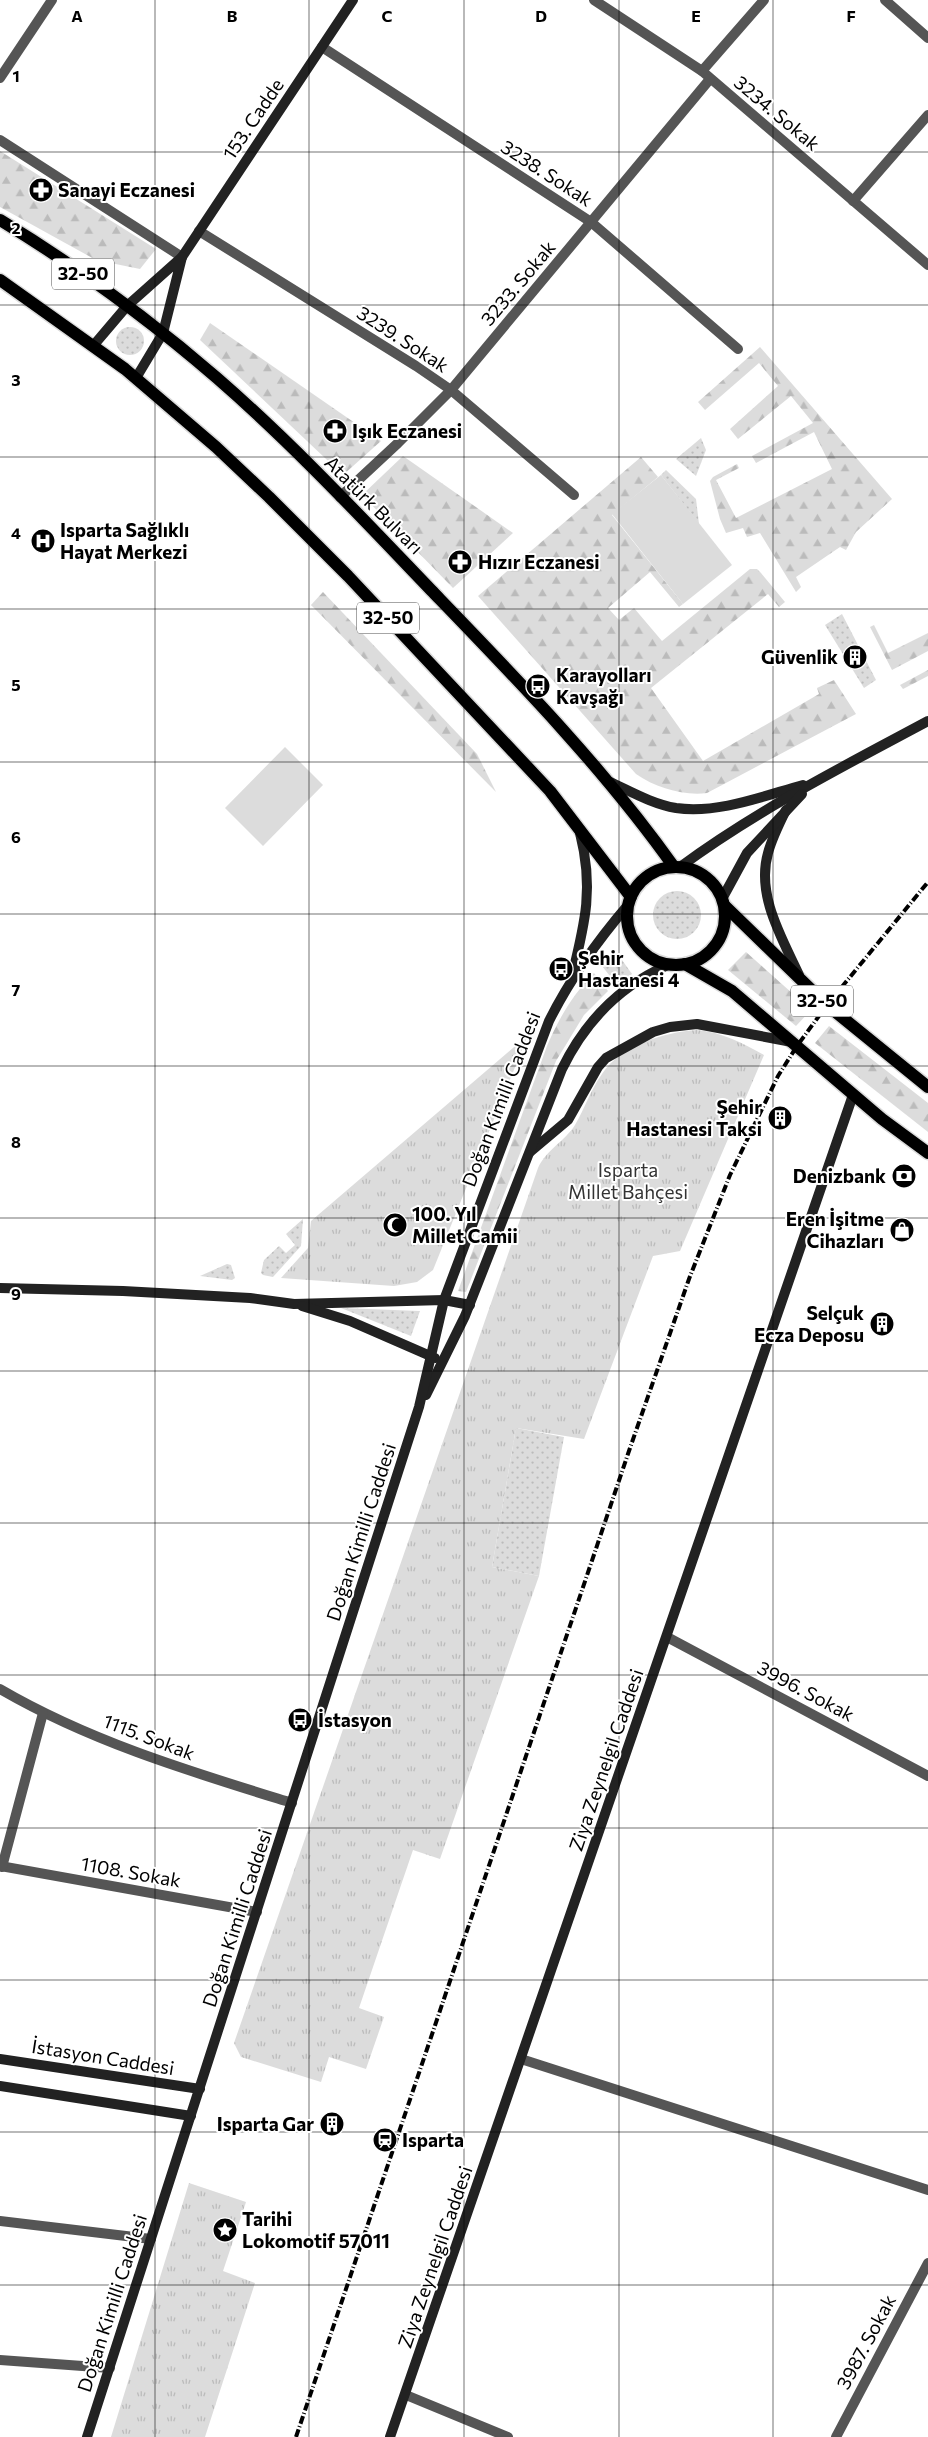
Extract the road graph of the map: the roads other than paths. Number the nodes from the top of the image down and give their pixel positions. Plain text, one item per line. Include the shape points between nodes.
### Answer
1 (52, 0) edge
2 (353, 0) edge
3 (594, 0) edge
4 (764, 0) edge
5 (885, 0) edge
6 (928, 38) edge
7 (322, 47) junction
8 (702, 71) junction
9 (0, 78) edge
10 (710, 79) junction
11 (928, 115) edge
12 (0, 140) edge
13 (853, 200) junction
14 (0, 220) edge
15 (591, 222) junction
16 (200, 231) junction
17 (182, 257) junction
18 (928, 264) edge
19 (0, 280) edge
20 (127, 306) junction
21 (162, 333) junction
22 (93, 346) junction
23 (738, 349) dead end
24 (136, 378) junction
25 (451, 390) junction
26 (574, 495) dead end
27 (340, 496) junction
28 (928, 722) edge
29 (605, 779) junction
30 (814, 782) junction
31 (786, 810) junction
32 (578, 825) junction
33 (677, 867) junction
34 (629, 901) junction
35 (723, 902) junction
36 (686, 964) junction
37 (668, 965) junction
38 (570, 983) junction
39 (803, 983) junction
40 (793, 1042) junction
41 (928, 1087) edge
42 (853, 1095) junction
43 (529, 1153) junction
44 (928, 1153) edge
45 (0, 1288) edge
46 (444, 1300) junction
47 (294, 1304) junction
48 (470, 1305) junction
49 (431, 1355) junction
50 (443, 1362) junction
51 (419, 1409) junction
52 (667, 1637) junction
53 (0, 1689) edge
54 (43, 1712) junction
55 (928, 1776) edge
56 (292, 1803) junction
57 (1, 1867) edge
58 (257, 1912) junction
59 (0, 2059) edge
60 (521, 2059) junction
61 (0, 2086) edge
62 (200, 2089) junction
63 (191, 2116) junction
64 (928, 2190) edge
65 (0, 2221) edge
66 (151, 2239) junction
67 (928, 2263) edge
68 (0, 2360) edge
69 (110, 2368) junction
70 (406, 2395) junction
71 (87, 2437) edge
72 (390, 2437) edge
73 (508, 2437) edge
74 (836, 2437) edge

1 - 9 street
2 - 7 main road, 153. Cadde
3 - 8 street, 3234. Sokak
4 - 8 street
5 - 6 street
7 - 15 street, 3238. Sokak
7 - 16 main road, 153. Cadde
8 - 10 street, 3234. Sokak
10 - 13 street, 3234. Sokak
10 - 15 street, 3233. Sokak
11 - 13 street
12 - 17 street
13 - 18 street, 3234. Sokak
14 - 20 main road, Atatürk Bulvarı / 32-50
15 - 23 street, 3238. Sokak
15 - 25 street, 3233. Sokak
16 - 17 main road, 153. Cadde
16 - 25 street, 3239. Sokak
17 - 20 main road
17 - 21 main road
19 - 22 main road, 32-50
20 - 21 main road, Atatürk Bulvarı / 32-50
20 - 22 main road
21 - 24 main road
21 - 27 main road, Atatürk Bulvarı / 32-50 via 217,378
22 - 24 main road, 32-50
24 - 32 main road, 32-50 via 216,447 319,546 515,752
25 - 26 street, 3239. Sokak
25 - 27 street, 3233. Sokak
27 - 29 main road, Atatürk Bulvarı / 32-50 via 503,666
28 - 30 main road
29 - 30 main road via 656,803 699,810
29 - 33 main road, Atatürk Bulvarı / 32-50
30 - 31 main road
30 - 33 main road
31 - 35 main road via 744,857
31 - 39 main road via 767,855 767,891 777,929
32 - 34 main road, 32-50
32 - 38 main road via 586,862 588,901
33 - 34 main road via 652,873 642,880
33 - 35 main road via 700,873 719,892
34 - 37 main road via 627,923 636,945 655,961
34 - 38 main road, Doğan Kimilli Caddesi
35 - 36 main road via 724,926 716,944 707,955
35 - 39 main road, 32-50
36 - 37 main road
36 - 40 main road, 32-50 via 732,991
37 - 43 main road, Doğan Kimilli Caddesi via 627,987 582,1031 562,1069
38 - 46 main road, Doğan Kimilli Caddesi via 540,1042
39 - 41 main road, 32-50
40 - 42 main road, 32-50
40 - 43 main road via 698,1024 653,1032 606,1058 568,1120
42 - 44 main road, 32-50
42 - 52 main road, Ziya Zeynelgil Caddesi
43 - 48 main road, Doğan Kimilli Caddesi
45 - 47 main road via 123,1291 250,1298
46 - 47 main road
46 - 48 main road
46 - 49 main road, Doğan Kimilli Caddesi
47 - 49 main road via 350,1321
48 - 50 main road, Doğan Kimilli Caddesi
49 - 50 main road
49 - 51 main road, Doğan Kimilli Caddesi
50 - 51 main road, Doğan Kimilli Caddesi
51 - 56 main road, Doğan Kimilli Caddesi
52 - 55 street, 3996. Sokak
52 - 60 main road, Ziya Zeynelgil Caddesi
53 - 54 street, 1115. Sokak
54 - 56 street, 1115. Sokak via 124,1748
54 - 57 street
56 - 58 main road, Doğan Kimilli Caddesi
57 - 58 street, 1108. Sokak
58 - 62 main road, Doğan Kimilli Caddesi
59 - 62 main road, İstasyon Caddesi
60 - 64 street
60 - 70 main road, Ziya Zeynelgil Caddesi
61 - 63 main road
62 - 63 main road, Doğan Kimilli Caddesi
63 - 66 main road, Doğan Kimilli Caddesi
65 - 66 street
66 - 69 main road, Doğan Kimilli Caddesi
67 - 74 street, 3987. Sokak
68 - 69 street
69 - 71 main road, Doğan Kimilli Caddesi
70 - 72 main road, Ziya Zeynelgil Caddesi
70 - 73 street

